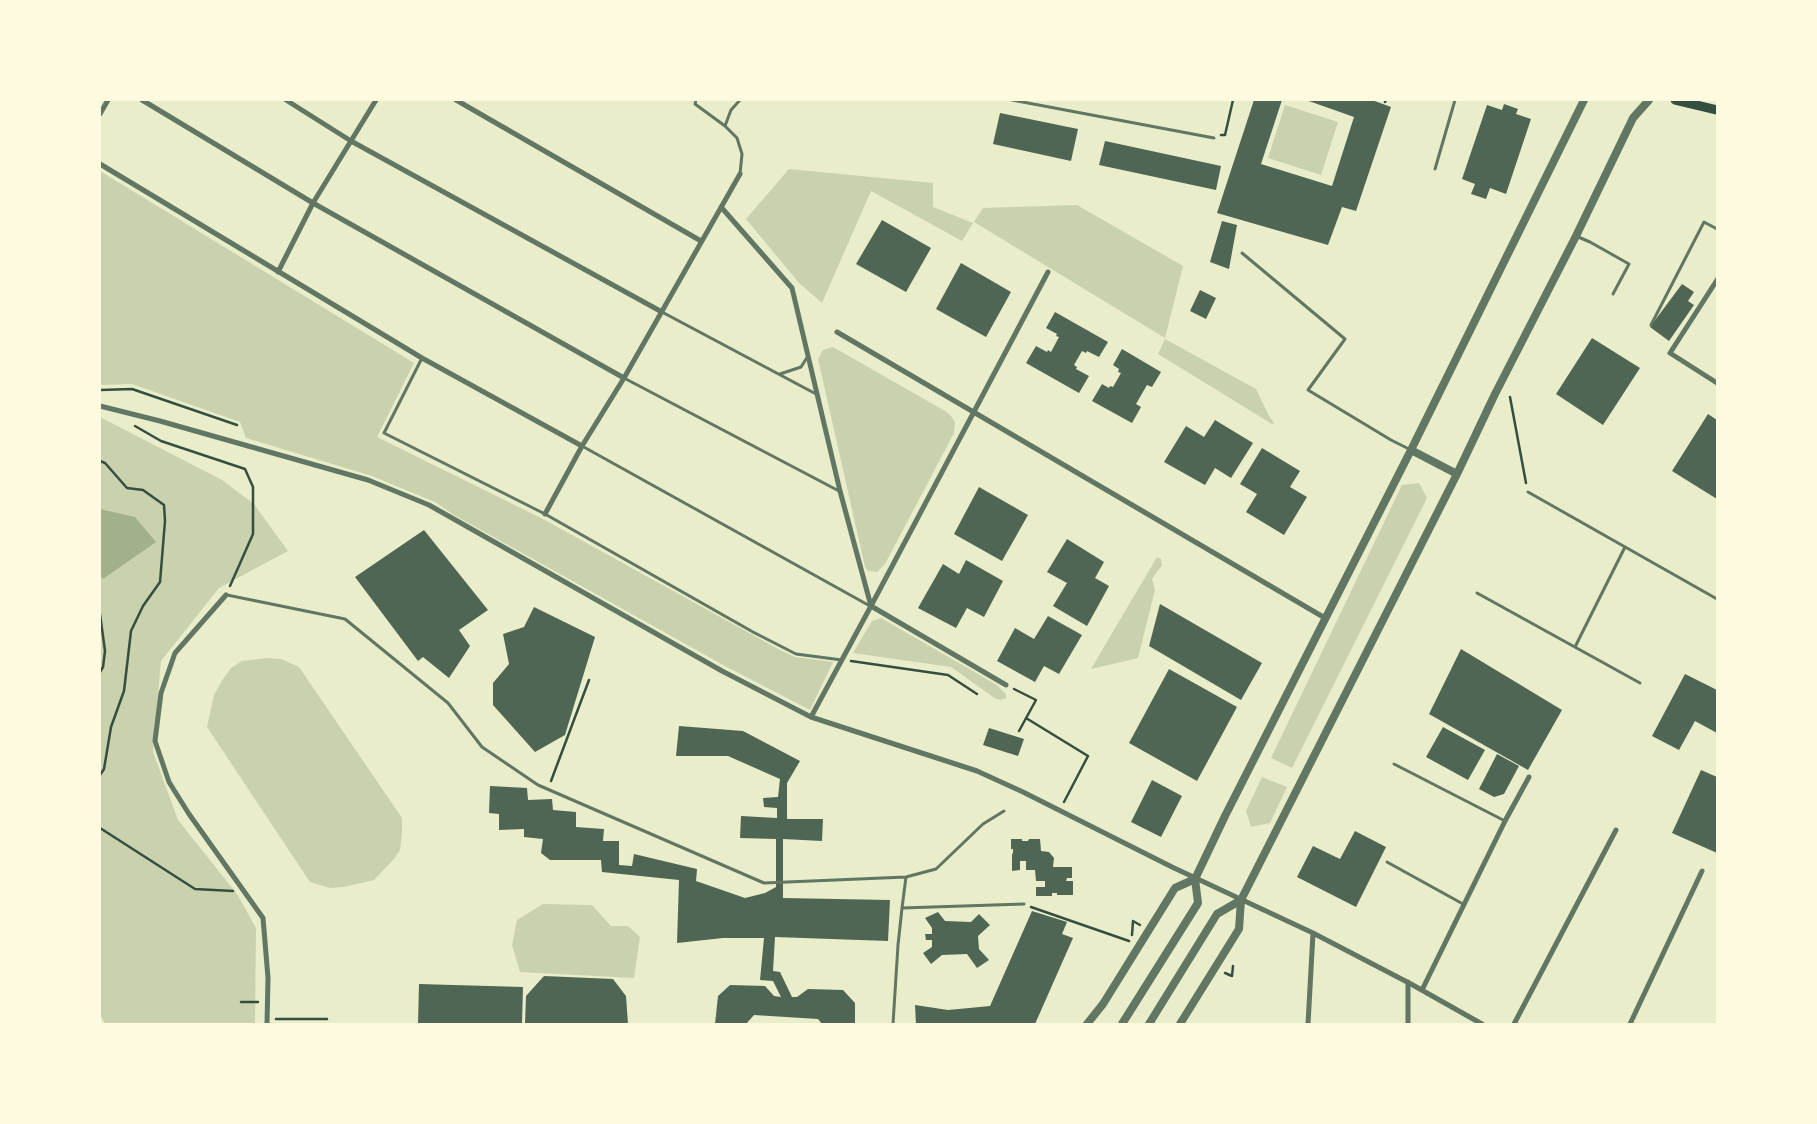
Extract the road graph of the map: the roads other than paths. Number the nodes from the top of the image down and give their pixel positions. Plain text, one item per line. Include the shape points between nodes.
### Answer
1 (108, 100) edge
2 (142, 100) edge
3 (286, 100) edge
4 (376, 100) edge
5 (456, 100) edge
6 (696, 100) edge
7 (740, 100) edge
8 (1012, 100) edge
9 (1455, 100) edge
10 (1584, 100) edge
11 (1649, 100) edge
12 (1675, 100) edge
13 (1717, 110) edge
14 (100, 114) edge
15 (725, 126) junction
16 (1214, 138) dead end
17 (351, 141) junction
18 (100, 164) edge
19 (1435, 169) dead end
20 (740, 174) joint
21 (313, 203) junction
22 (721, 207) junction
23 (1717, 228) edge
24 (1576, 236) junction
25 (701, 242) junction
26 (1242, 253) dead end
27 (278, 272) junction
28 (1048, 272) dead end
29 (1717, 280) edge
30 (1613, 294) dead end
31 (662, 312) junction
32 (1651, 326) dead end
33 (837, 332) dead end
34 (808, 355) junction
35 (422, 358) junction
36 (780, 374) junction
37 (624, 378) junction
38 (1717, 383) edge
39 (816, 394) junction
40 (100, 406) edge
41 (974, 412) junction
42 (582, 446) junction
43 (1411, 450) junction
44 (1457, 474) junction
45 (840, 491) junction
46 (1528, 492) road end
47 (545, 514) junction
48 (1625, 547) junction
49 (1478, 593) dead end
50 (226, 595) joint
51 (1717, 599) edge
52 (871, 606) junction
53 (1325, 618) junction
54 (1575, 647) junction
55 (842, 660) junction
56 (1640, 683) dead end
57 (1006, 685) road end
58 (811, 717) junction
59 (1394, 764) dead end
60 (1529, 777) dead end
61 (1004, 811) dead end
62 (1505, 821) junction
63 (1616, 830) dead end
64 (1387, 862) dead end
65 (1702, 871) dead end
66 (906, 877) junction
67 (1195, 879) junction
68 (1241, 900) junction
69 (1024, 904) road end
70 (1464, 905) junction
71 (902, 908) junction
72 (1313, 933) junction
73 (1408, 982) junction
74 (1422, 990) junction
75 (267, 1024) edge
76 (893, 1024) edge
77 (1087, 1024) edge
78 (1122, 1024) edge
79 (1149, 1024) edge
80 (1180, 1024) edge
81 (1308, 1024) edge
82 (1408, 1024) edge
83 (1482, 1024) edge
84 (1514, 1024) edge
85 (1630, 1024) edge

1 - 14 street
2 - 21 street
3 - 17 street
4 - 17 street
5 - 25 street
6 - 15 lane via 695,104
7 - 15 lane via 731,110
8 - 16 lane
9 - 19 lane
10 - 43 street
11 - 24 street via 1633,118
12 - 13 main road
15 - 20 lane via 737,138 742,154
17 - 21 street
17 - 31 street
18 - 27 street
20 - 22 street
21 - 27 street
21 - 37 street
22 - 25 street
22 - 34 street via 792,288
23 - 32 lane via 1704,222
24 - 30 lane via 1629,264
24 - 44 street via 1494,394
25 - 31 street
26 - 43 lane via 1345,339 1308,390
27 - 35 street
28 - 41 street
29 - 38 street via 1670,353
31 - 36 lane
31 - 37 street
33 - 41 street
34 - 36 lane via 801,367
34 - 39 street
35 - 42 street
35 - 47 lane via 384,434
36 - 39 lane
37 - 42 street
37 - 45 lane
39 - 45 street
40 - 58 street via 368,480 429,505 722,671
41 - 52 street
41 - 53 street
42 - 47 street
42 - 52 lane
43 - 44 street
43 - 53 street
44 - 68 street
45 - 52 street
46 - 48 lane
47 - 55 lane via 796,654
48 - 51 lane
48 - 54 lane
49 - 54 lane
50 - 66 lane via 345,619 448,704 482,747 538,785 764,883
50 - 75 street via 175,653 161,693 155,740 169,782 263,918 268,978
52 - 55 street
52 - 57 street
53 - 67 street
54 - 56 lane
55 - 58 street
58 - 67 street via 977,771
59 - 62 lane
60 - 62 street
61 - 66 lane via 983,824 936,869
62 - 70 street
63 - 84 street
64 - 70 lane
65 - 85 street
66 - 71 lane
67 - 68 street
67 - 77 street via 1175,888 1103,1004
67 - 78 street via 1198,903
68 - 72 street
68 - 79 street via 1217,914
68 - 80 street via 1238,929
69 - 71 lane
70 - 74 street
71 - 76 lane
72 - 73 street
72 - 81 street
73 - 74 street
73 - 82 street
74 - 83 street

